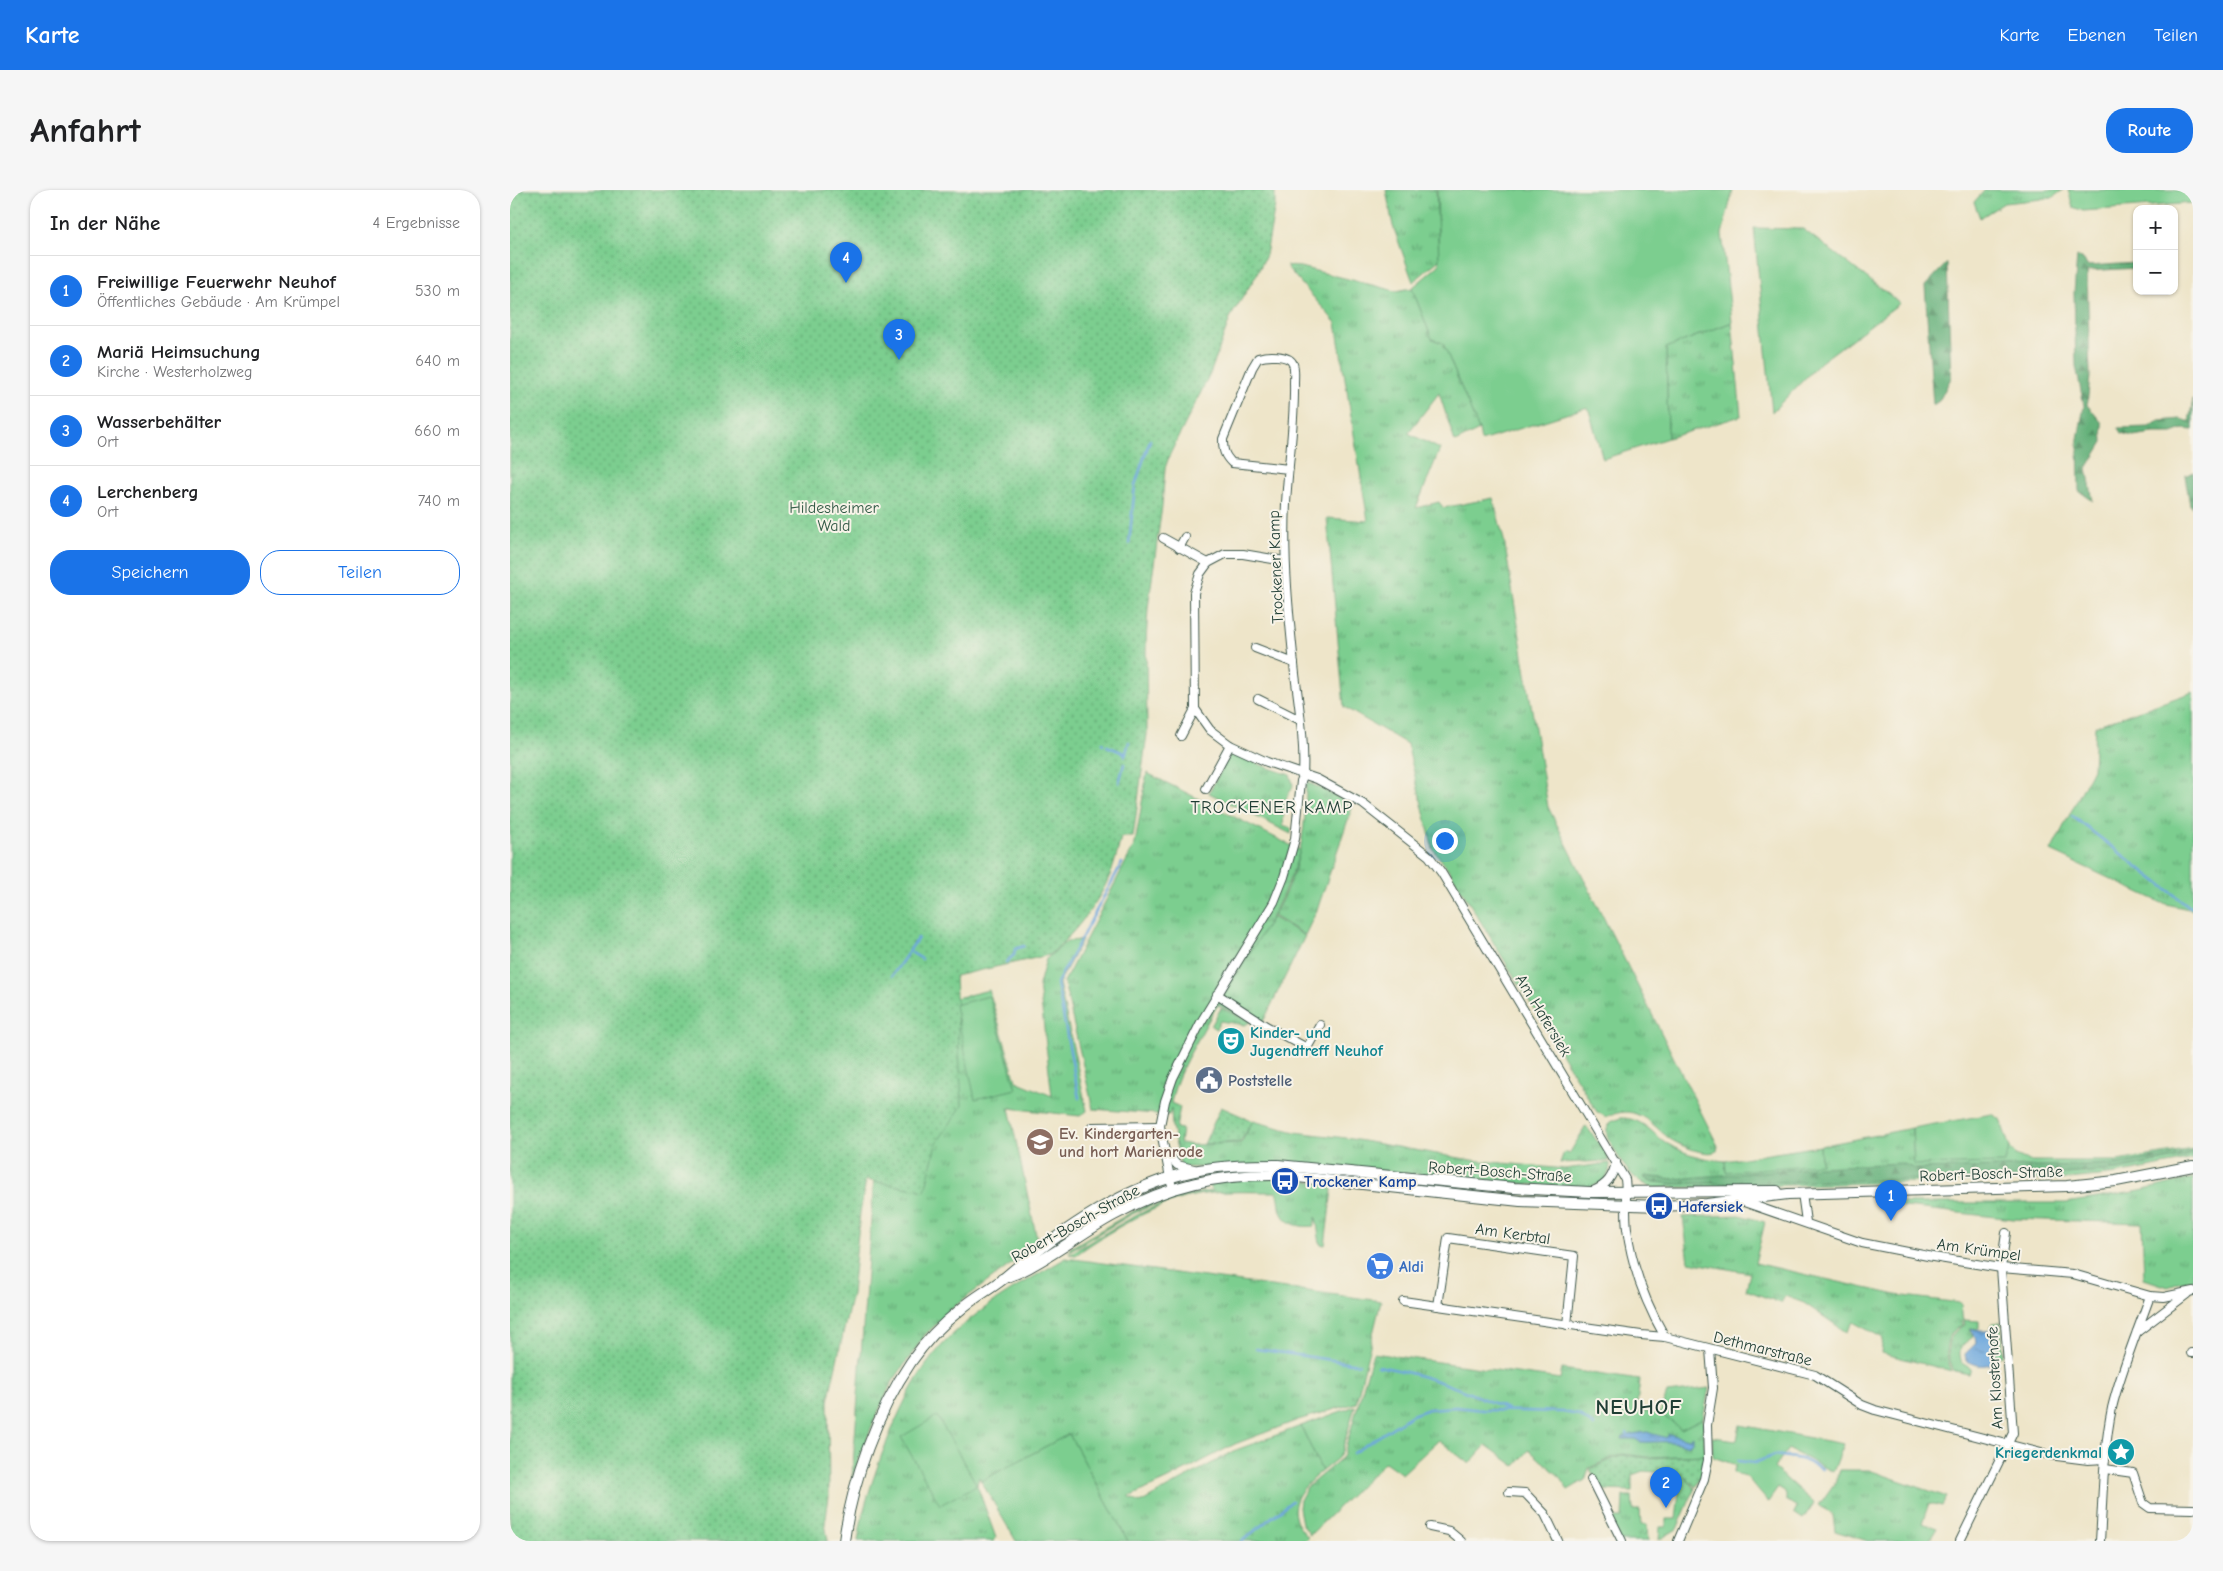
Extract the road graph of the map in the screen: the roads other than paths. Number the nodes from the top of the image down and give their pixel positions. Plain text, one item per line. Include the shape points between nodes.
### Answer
1 (1289, 469) junction
2 (1185, 537) dead end
3 (1163, 538) dead end
4 (1179, 548) junction
5 (1285, 561) junction
6 (1208, 563) junction
7 (1255, 648) dead end
8 (1294, 663) junction
9 (1258, 699) dead end
10 (1195, 709) junction
11 (1300, 720) junction
12 (1181, 736) dead end
13 (1230, 745) junction
14 (1303, 776) junction
15 (1206, 789) dead end
16 (1217, 994) junction
17 (1320, 1024) dead end
18 (1160, 1126) junction
19 (1092, 1127) dead end
20 (1163, 1147) junction
21 (1616, 1162) junction
22 (2193, 1166) edge
23 (1200, 1170) junction
24 (1169, 1178) junction
25 (1173, 1189) junction
26 (1590, 1192) junction
27 (1626, 1192) junction
28 (1802, 1193) junction
29 (1788, 1194) junction
30 (1740, 1201) junction
31 (1627, 1205) junction
32 (1806, 1222) junction
33 (2006, 1233) dead end
34 (2001, 1268) junction
35 (1002, 1279) junction
36 (2190, 1292) edge
37 (2150, 1296) junction
38 (1404, 1301) dead end
39 (1438, 1306) junction
40 (1567, 1325) junction
41 (2137, 1332) junction
42 (1665, 1337) junction
43 (1710, 1349) junction
44 (2006, 1444) junction
45 (2105, 1459) junction
46 (2105, 1469) junction
47 (1591, 1479) dead end
48 (1509, 1492) dead end
49 (2193, 1509) edge
50 (1430, 1527) dead end
51 (844, 1541) edge
52 (1461, 1541) edge
53 (1558, 1541) edge
54 (1622, 1541) edge
55 (1678, 1541) edge
56 (1960, 1541) edge
57 (2100, 1541) edge

1 - 1 street, Trockener Kamp via 1293,362 1288,358 1265,355 1258,358 1252,368 1227,428 1223,449 1232,463
1 - 5 street, Trockener Kamp
2 - 4 street
3 - 4 street
4 - 6 street
5 - 6 street via 1225,554
5 - 8 street, Trockener Kamp
6 - 10 street via 1200,574 1194,593
7 - 8 street
8 - 11 street, Trockener Kamp
9 - 11 street
10 - 12 street
10 - 13 street, Am Hafersiek via 1210,730
11 - 14 street, Trockener Kamp
13 - 14 street, Am Hafersiek
13 - 15 street
14 - 16 street, Trockener Kamp via 1295,839 1284,877 1266,917
14 - 21 street, Am Hafersiek via 1318,779 1363,804 1429,856 1453,890
16 - 17 street via 1266,1026 1308,1048
16 - 18 street, Trockener Kamp via 1173,1078
18 - 19 street
18 - 20 street, Trockener Kamp
20 - 23 street via 1177,1165
20 - 24 street, Trockener Kamp
21 - 26 street via 1607,1183
21 - 27 street, Am Hafersiek via 1625,1179
22 - 28 main road, Robert-Bosch-Straße via 2116,1182 2067,1186
23 - 24 main road, Robert-Bosch-Straße
23 - 26 main road, Robert-Bosch-Straße via 1278,1165 1436,1182
24 - 25 street, Trockener Kamp
24 - 35 main road, Robert-Bosch-Straße via 1108,1204 1025,1259
25 - 31 main road, Robert-Bosch-Straße via 1215,1178 1279,1175 1520,1201
25 - 35 main road, Robert-Bosch-Straße via 1115,1214 1033,1265
26 - 27 main road, Robert-Bosch-Straße
27 - 29 main road, Robert-Bosch-Straße via 1774,1190
27 - 31 street, Am Hafersiek
28 - 29 main road, Robert-Bosch-Straße
28 - 32 street
29 - 30 main road, Robert-Bosch-Straße
30 - 31 main road, Robert-Bosch-Straße
30 - 32 street, Am Krümpel
31 - 42 street, Am Hafersiek via 1627,1227 1636,1267 1650,1309
32 - 34 street, Am Krümpel via 1862,1243
33 - 34 street, Am Klosterhofe
34 - 37 street, Am Krümpel via 2073,1274
34 - 44 street, Am Klosterhofe via 2013,1433
35 - 51 main road, Robert-Bosch-Straße via 944,1324 896,1387 860,1471
36 - 37 street, Am Krümpel
36 - 41 street
37 - 41 street
38 - 39 street, Dethmarstraße
39 - 40 street, Dethmarstraße
39 - 40 street, Am Kerbtal via 1448,1238 1554,1253 1574,1256
40 - 42 street, Dethmarstraße
41 - 45 street via 2112,1408
42 - 43 street, Dethmarstraße
43 - 44 street, Dethmarstraße via 1815,1374 1875,1410
43 - 55 street via 1713,1388 1707,1425 1708,1460 1704,1478
44 - 45 street, Dethmarstraße via 2066,1458
44 - 56 street, Am Klosterhofe
45 - 46 street
46 - 49 street via 2133,1473 2143,1503 2150,1508
46 - 57 street
47 - 54 street
48 - 53 street via 1525,1494 1545,1514
50 - 52 street via 1449,1531

